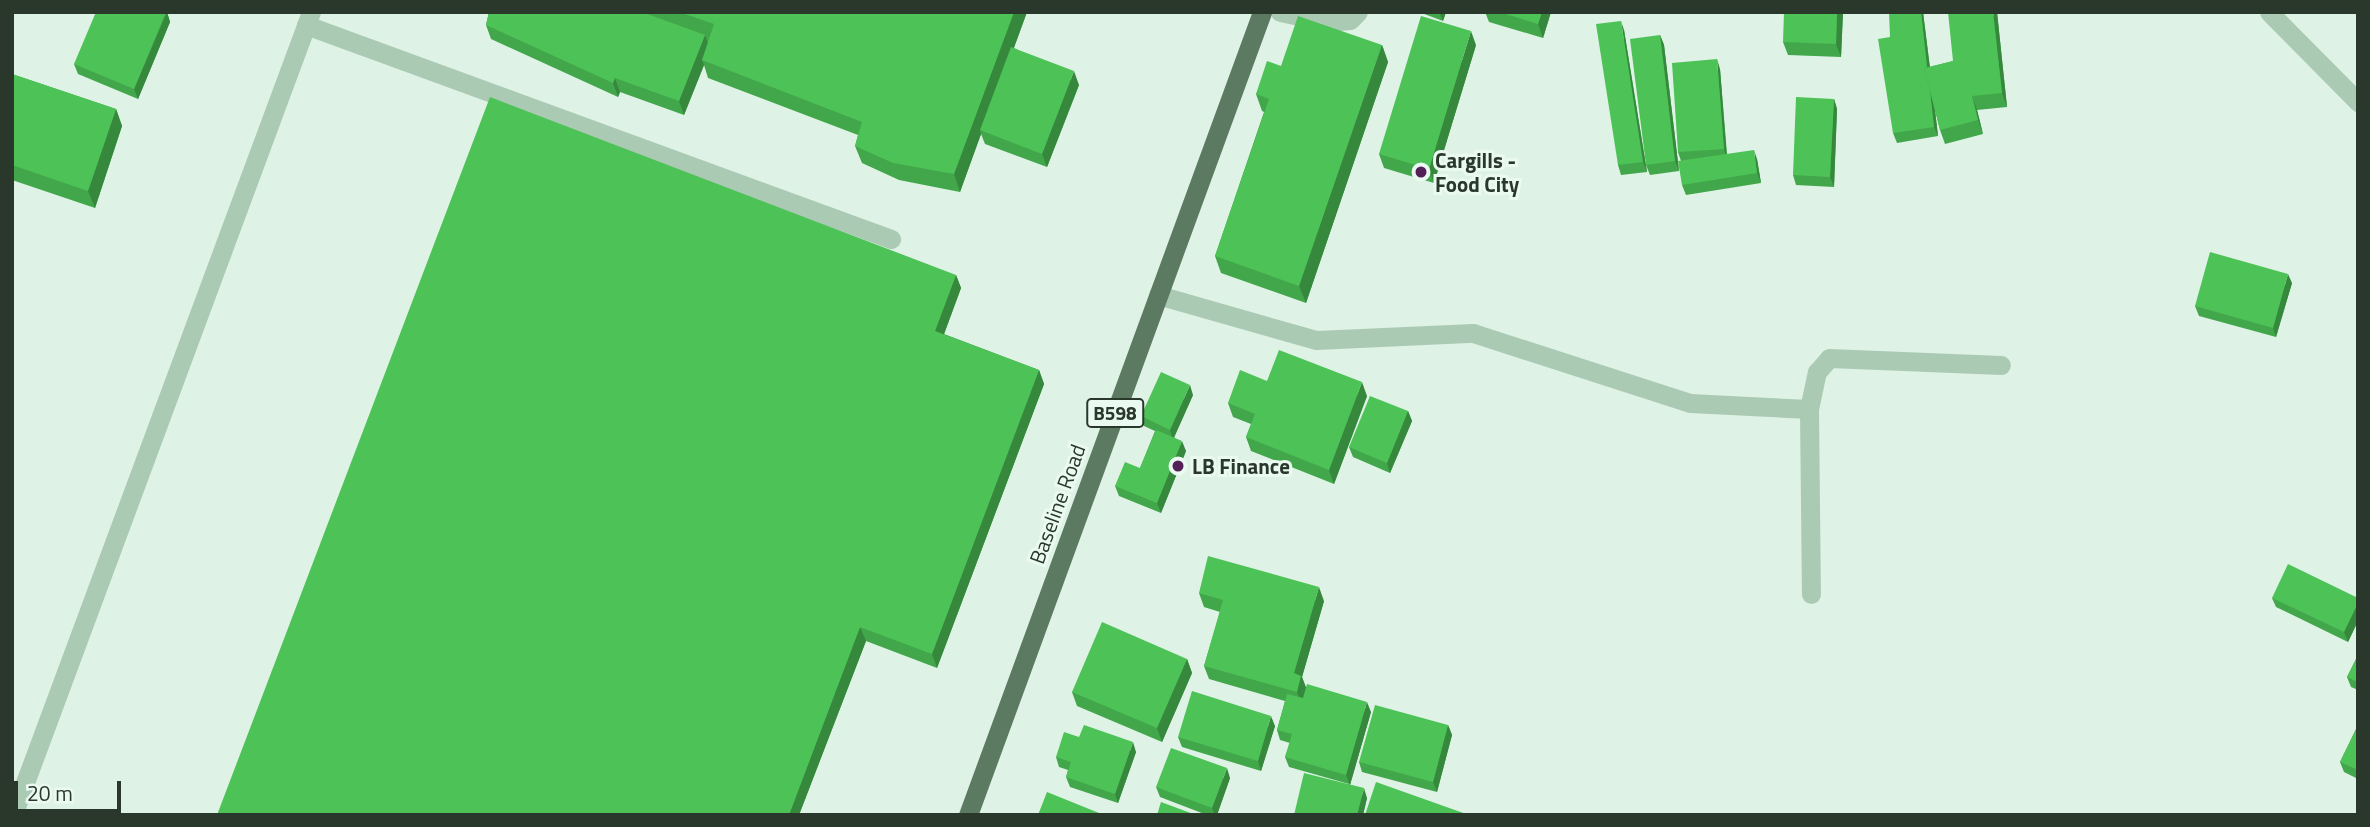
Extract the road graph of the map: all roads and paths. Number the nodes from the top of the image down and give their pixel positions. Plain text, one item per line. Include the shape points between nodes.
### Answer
1 (1262, 12) edge
2 (1280, 12) edge
3 (1358, 12) edge
4 (2269, 12) edge
5 (309, 18) edge
6 (2358, 102) edge
7 (891, 239) dead end
8 (1158, 296) junction
9 (2001, 365) dead end
10 (1809, 409) junction
11 (1811, 594) dead end
12 (13, 815) edge
13 (968, 815) edge

1 - 8 main road, Baseline Road / B598
2 - 3 street via 1327,22 1350,20
4 - 6 street
5 - 7 street
5 - 12 street
8 - 10 street via 1316,340 1473,333 1689,404
8 - 13 main road, Baseline Road / B598
9 - 10 street via 1829,358 1817,372
10 - 11 street

